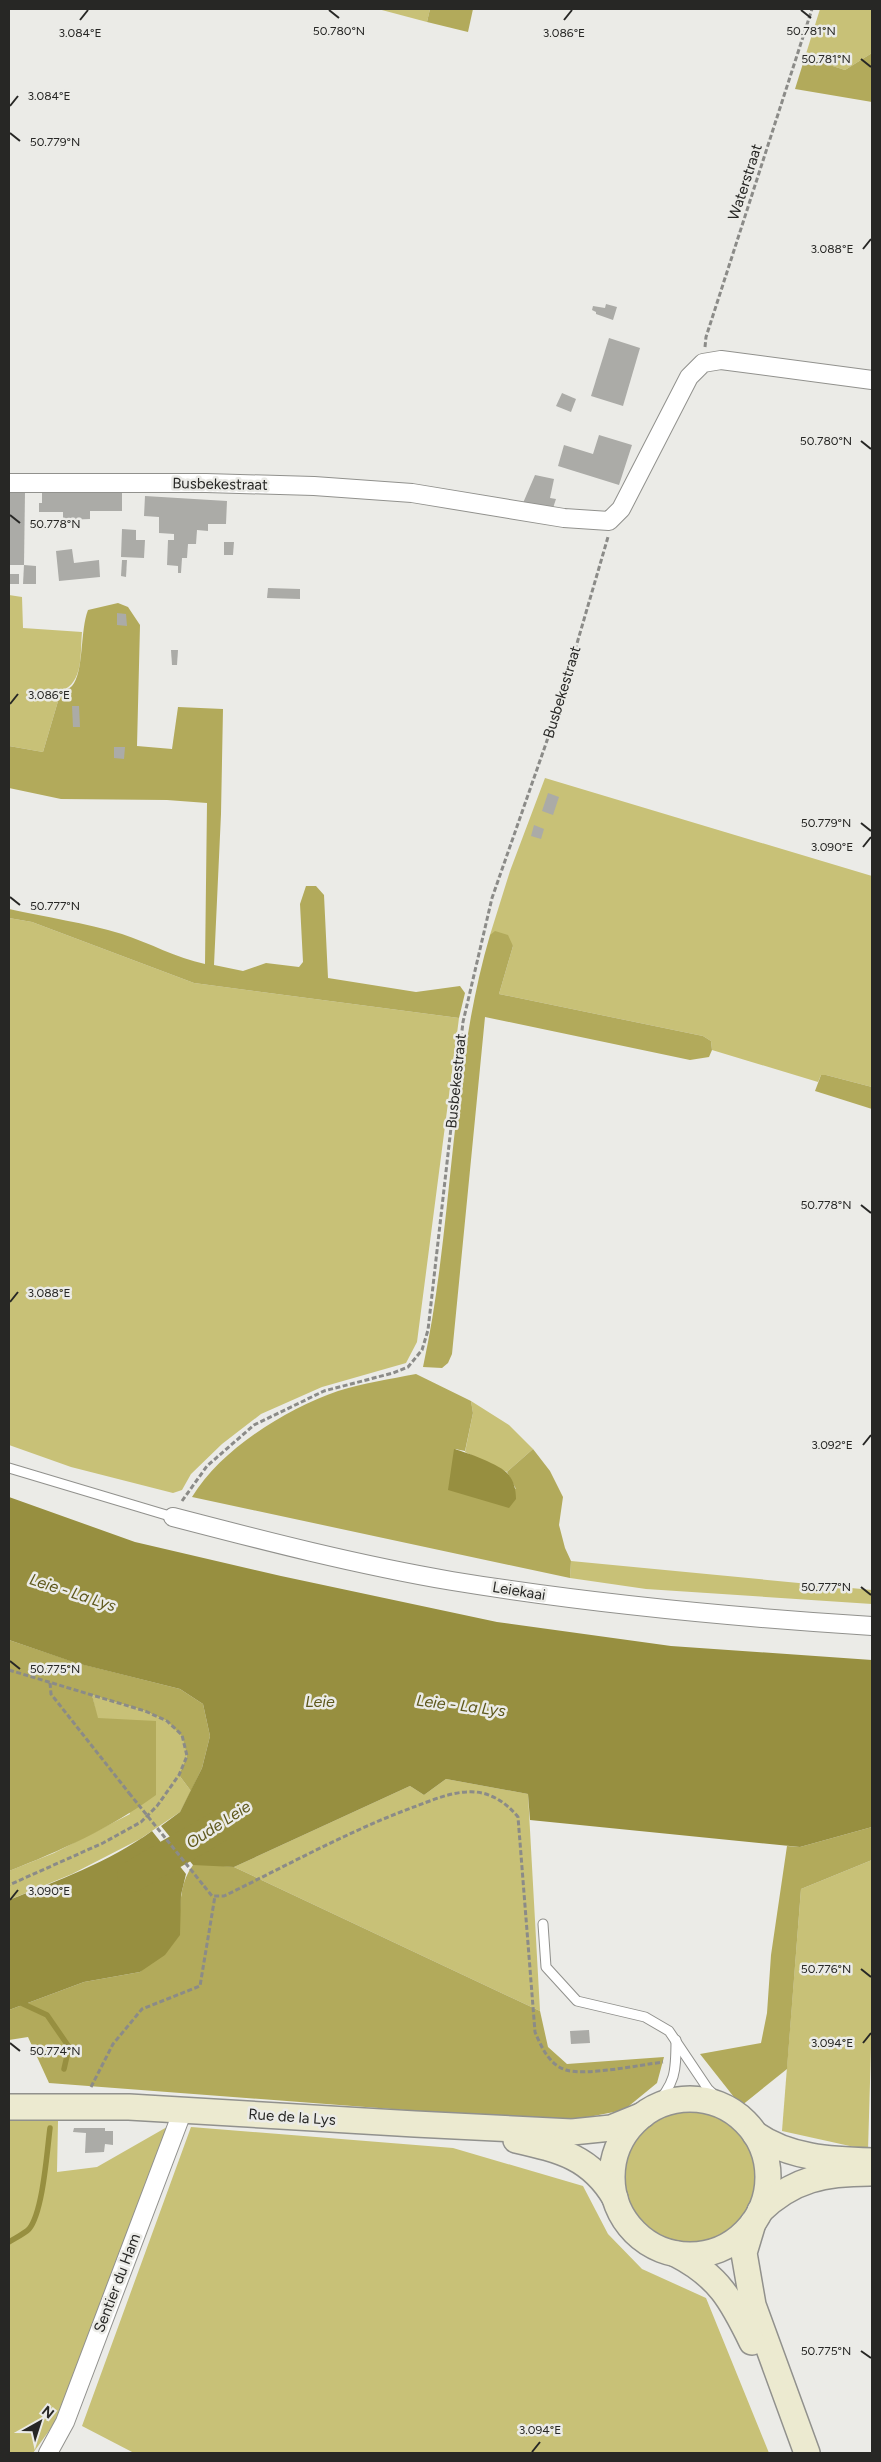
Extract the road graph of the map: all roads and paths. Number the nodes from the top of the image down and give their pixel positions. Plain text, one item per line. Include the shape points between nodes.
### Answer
1 (812, 9) edge
2 (703, 362) junction
3 (872, 380) edge
4 (9, 483) edge
5 (609, 521) junction
6 (9, 1468) edge
7 (173, 1517) junction
8 (872, 1626) edge
9 (9, 1670) edge
10 (50, 1683) junction
11 (9, 1885) edge
12 (215, 1896) junction
13 (543, 1924) dead end
14 (676, 2039) junction
15 (676, 2060) junction
16 (9, 2089) edge
17 (87, 2100) junction
18 (9, 2107) edge
19 (129, 2107) junction
20 (183, 2110) junction
21 (730, 2110) junction
22 (648, 2112) junction
23 (455, 2126) junction
24 (755, 2134) junction
25 (872, 2161) edge
26 (872, 2173) edge
27 (615, 2198) junction
28 (757, 2216) junction
29 (672, 2252) junction
30 (802, 2442) edge
31 (48, 2453) edge

1 - 2 path, Waterstraat via 706,337
2 - 3 street via 721,360
2 - 5 street via 689,377 621,509
4 - 5 street, Busbekestraat via 206,482 314,486 412,493 564,518
5 - 7 path, Busbekestraat via 608,540 557,712 492,898 463,1022 428,1330 422,1350 408,1367 324,1391 254,1425 207,1466 188,1489
6 - 7 lane
7 - 8 street, Leiekaai via 345,1559 523,1592 614,1605
9 - 10 path
10 - 11 path via 145,1711 167,1721 182,1736 187,1756 157,1806 141,1822 95,1847
10 - 12 path, bridge via 51,1694
12 - 15 path via 224,1896 381,1820 435,1800 466,1792 489,1795 508,1804 518,1817 535,2032 545,2054 565,2070 580,2071
12 - 17 path via 200,1986 142,2009 113,2044 94,2078
13 - 14 lane via 546,1967 577,2001 645,2017
14 - 15 lane
14 - 21 lane via 708,2089
15 - 22 lane via 675,2074 662,2099
16 - 17 main road, Rue de la Lys
17 - 19 main road, Rue de la Lys
18 - 19 main road, Rue de la Lys
19 - 20 main road, Rue de la Lys
20 - 23 main road, Rue de la Lys
20 - 31 street, Sentier du Ham via 65,2422
21 - 22 main road via 708,2101 691,2099 674,2100
21 - 24 main road
22 - 23 main road, Rue de la Lys via 611,2128 591,2131
22 - 27 main road via 627,2131 616,2152 612,2175
23 - 27 main road, Rue de la Lys via 535,2144 578,2159 598,2173
24 - 25 main road via 777,2148 791,2152
24 - 28 main road via 768,2172 767,2189
26 - 28 main road via 803,2182 779,2193
27 - 29 main road via 632,2228 650,2243
28 - 29 main road via 738,2238 718,2250 695,2254
28 - 30 main road via 744,2253 749,2286
29 - 30 main road via 696,2264 723,2288

